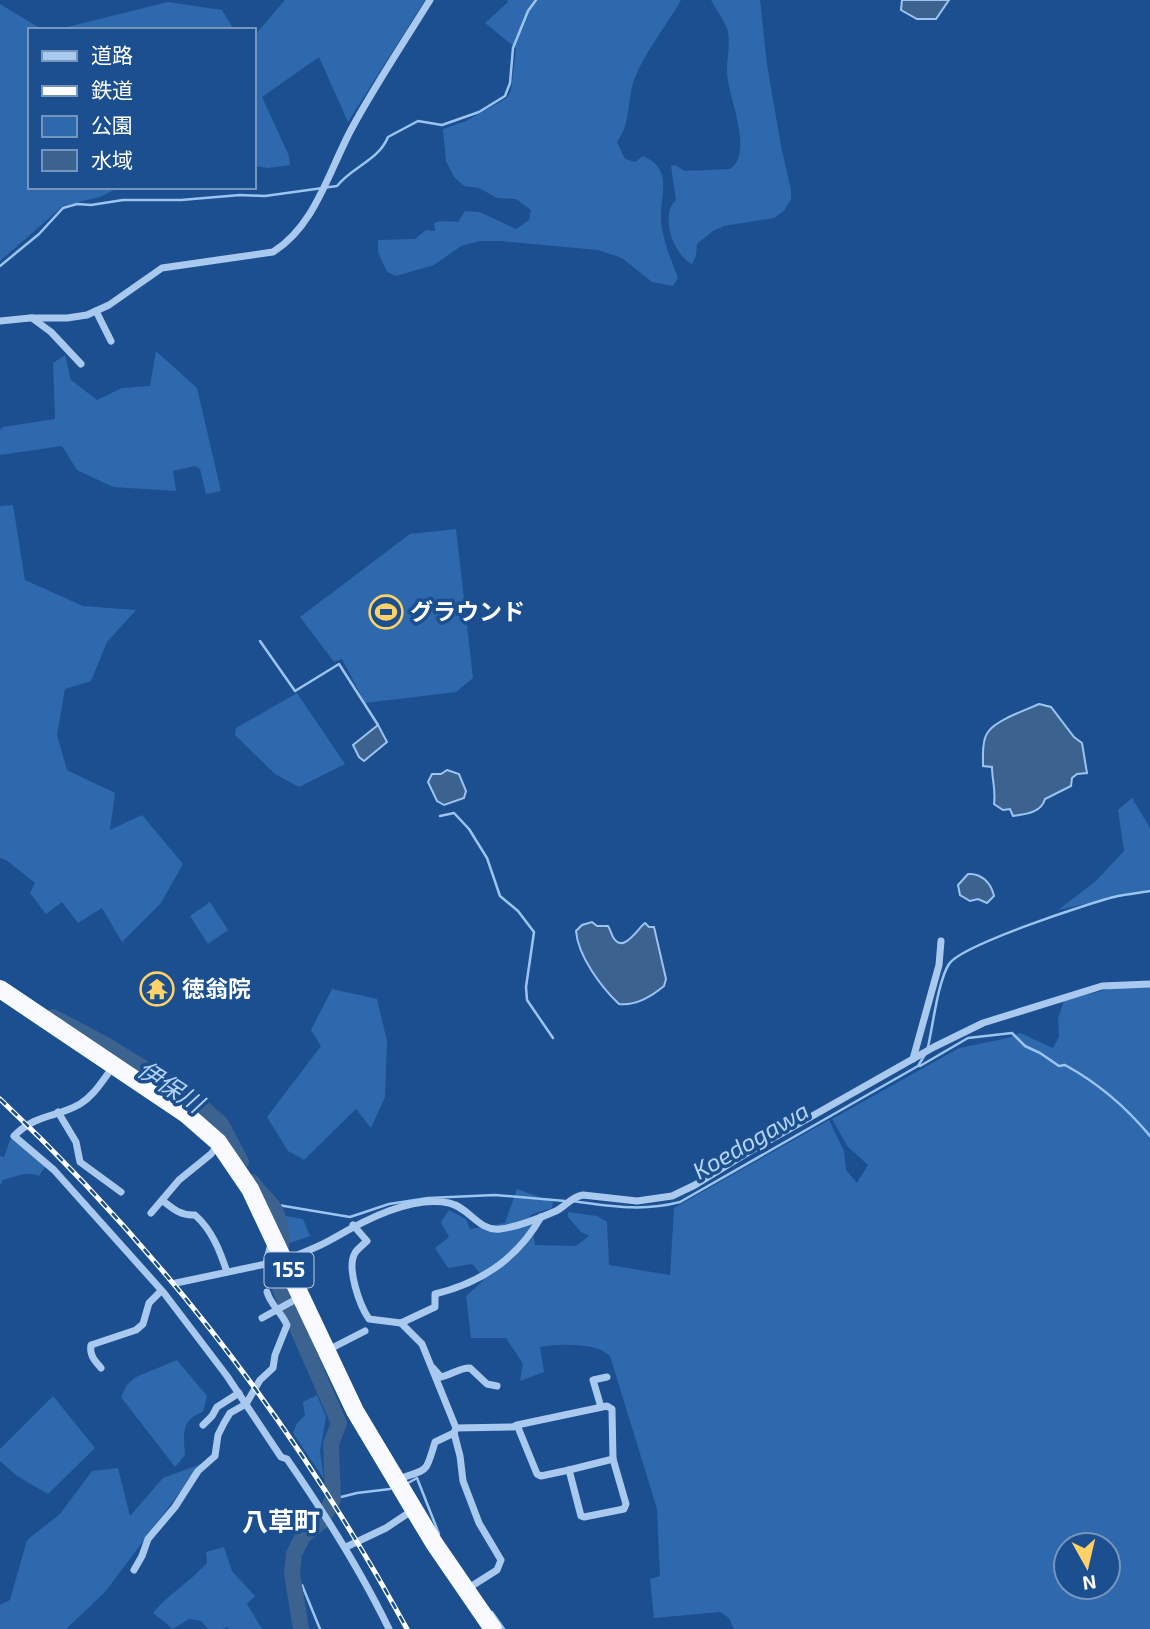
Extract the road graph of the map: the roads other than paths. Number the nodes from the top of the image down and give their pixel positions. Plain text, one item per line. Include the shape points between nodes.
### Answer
1 (430, 0) edge
2 (96, 311) junction
3 (32, 318) junction
4 (0, 321) edge
5 (110, 341) dead end
6 (81, 364) dead end
7 (941, 941) dead end
8 (1150, 984) edge
9 (0, 989) edge
10 (916, 1057) junction
11 (115, 1066) junction
12 (58, 1112) junction
13 (218, 1142) junction
14 (121, 1192) dead end
15 (163, 1201) junction
16 (151, 1213) dead end
17 (541, 1216) junction
18 (353, 1225) junction
19 (273, 1235) junction
20 (285, 1261) junction
21 (227, 1272) junction
22 (176, 1283) dead end
23 (161, 1291) junction
24 (267, 1292) dead end
25 (289, 1304) junction
26 (262, 1318) dead end
27 (401, 1323) junction
28 (365, 1331) dead end
29 (326, 1351) junction
30 (430, 1365) junction
31 (100, 1368) dead end
32 (607, 1377) dead end
33 (497, 1386) dead end
34 (239, 1393) junction
35 (246, 1404) junction
36 (601, 1407) junction
37 (517, 1424) junction
38 (203, 1425) dead end
39 (455, 1431) junction
40 (613, 1459) junction
41 (569, 1470) junction
42 (397, 1480) junction
43 (413, 1509) junction
44 (346, 1547) junction
45 (134, 1570) dead end
46 (471, 1586) junction
47 (389, 1629) edge
48 (493, 1629) edge

1 - 2 street via 351,129 306,220 289,242 273,252 162,268
2 - 3 street via 67,318
2 - 5 street
3 - 4 street
3 - 6 street
7 - 10 street
8 - 10 street via 1086,990 983,1023
9 - 11 highway, 155
10 - 17 street via 672,1196 637,1201 583,1195
11 - 12 street via 88,1098
11 - 13 highway, 155 via 186,1114
12 - 14 street via 76,1142 80,1163
12 - 23 street via 31,1121 14,1136 54,1170
13 - 15 street
13 - 19 highway, 155 via 250,1189
15 - 16 street
15 - 21 street via 179,1213 201,1220 218,1246
17 - 18 street via 492,1230 462,1208 431,1202 379,1213
17 - 27 street via 504,1262 470,1284 435,1294 432,1309
18 - 20 street
18 - 27 street via 367,1241 352,1264 364,1312 369,1318
19 - 20 highway, 155
19 - 21 street via 266,1264
20 - 25 highway, 155
21 - 22 street
23 - 31 street via 149,1303 143,1324 136,1330 91,1345
23 - 34 street
24 - 25 street via 270,1301
25 - 26 street
25 - 29 highway, 155
25 - 35 street via 287,1329 273,1368
27 - 30 street via 422,1344
28 - 29 street
29 - 42 highway, 155
30 - 33 street via 441,1377 470,1368 487,1384
30 - 39 street
32 - 36 street via 593,1380
34 - 35 street
34 - 38 street
35 - 44 street
35 - 45 street via 230,1413 218,1435 215,1457 198,1471 148,1539
36 - 37 street
36 - 40 street via 612,1409
37 - 39 street
37 - 41 street via 537,1474
39 - 42 street via 435,1442 424,1472
39 - 46 street via 463,1480 501,1560 498,1570
40 - 41 street
40 - 41 street via 624,1509 581,1516
42 - 43 highway, 155
43 - 44 street
43 - 46 highway, 155
44 - 47 street
46 - 48 highway, 155

